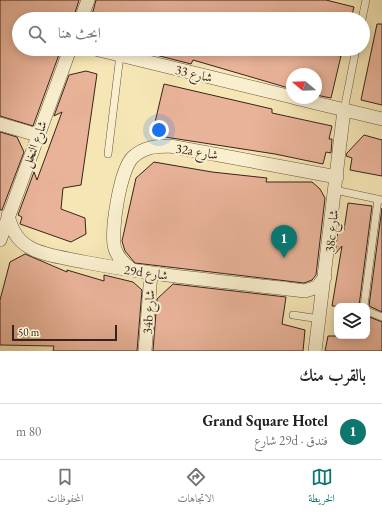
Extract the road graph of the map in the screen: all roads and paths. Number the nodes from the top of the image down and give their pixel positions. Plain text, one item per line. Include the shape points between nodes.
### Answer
1 (88, 0) edge
2 (366, 0) edge
3 (84, 12) edge
4 (363, 12) edge
5 (67, 56) edge
6 (120, 56) edge
7 (124, 56) edge
8 (355, 56) edge
9 (286, 96) edge
10 (318, 104) edge
11 (344, 110) junction
12 (382, 119) edge
13 (0, 124) edge
14 (37, 135) junction
15 (108, 154) dead end
16 (336, 184) junction
17 (380, 200) edge
18 (8, 215) junction
19 (0, 240) edge
20 (132, 270) junction
21 (151, 273) junction
22 (326, 277) junction
23 (305, 291) junction
24 (364, 303) edge
25 (370, 312) edge
26 (320, 314) junction
27 (293, 315) dead end
28 (382, 317) edge
29 (145, 351) edge
30 (315, 351) edge

1 - 3 street
2 - 4 lane
5 - 14 street, شارع النخل
6 - 15 lane
7 - 9 street, شارع 33
8 - 11 lane
10 - 11 street, شارع 33
11 - 12 street, شارع 33
11 - 16 street, 38c شارع
13 - 14 street
14 - 18 street, شارع النخل
16 - 17 lane
16 - 20 street, 32a شارع via 170,146 144,150 132,158 125,169 113,240 119,258
16 - 22 street, 38c شارع
17 - 24 lane
18 - 19 street, شارع النخل
18 - 20 street, 29d شارع via 14,234 29,247 65,258
20 - 21 street, 29d شارع
21 - 23 street, 29d شارع
21 - 29 street, 34b شارع
22 - 23 street via 317,286
22 - 26 street, 38c شارع
23 - 26 street via 314,299
25 - 28 lane
26 - 27 lane
26 - 30 street, 38c شارع

